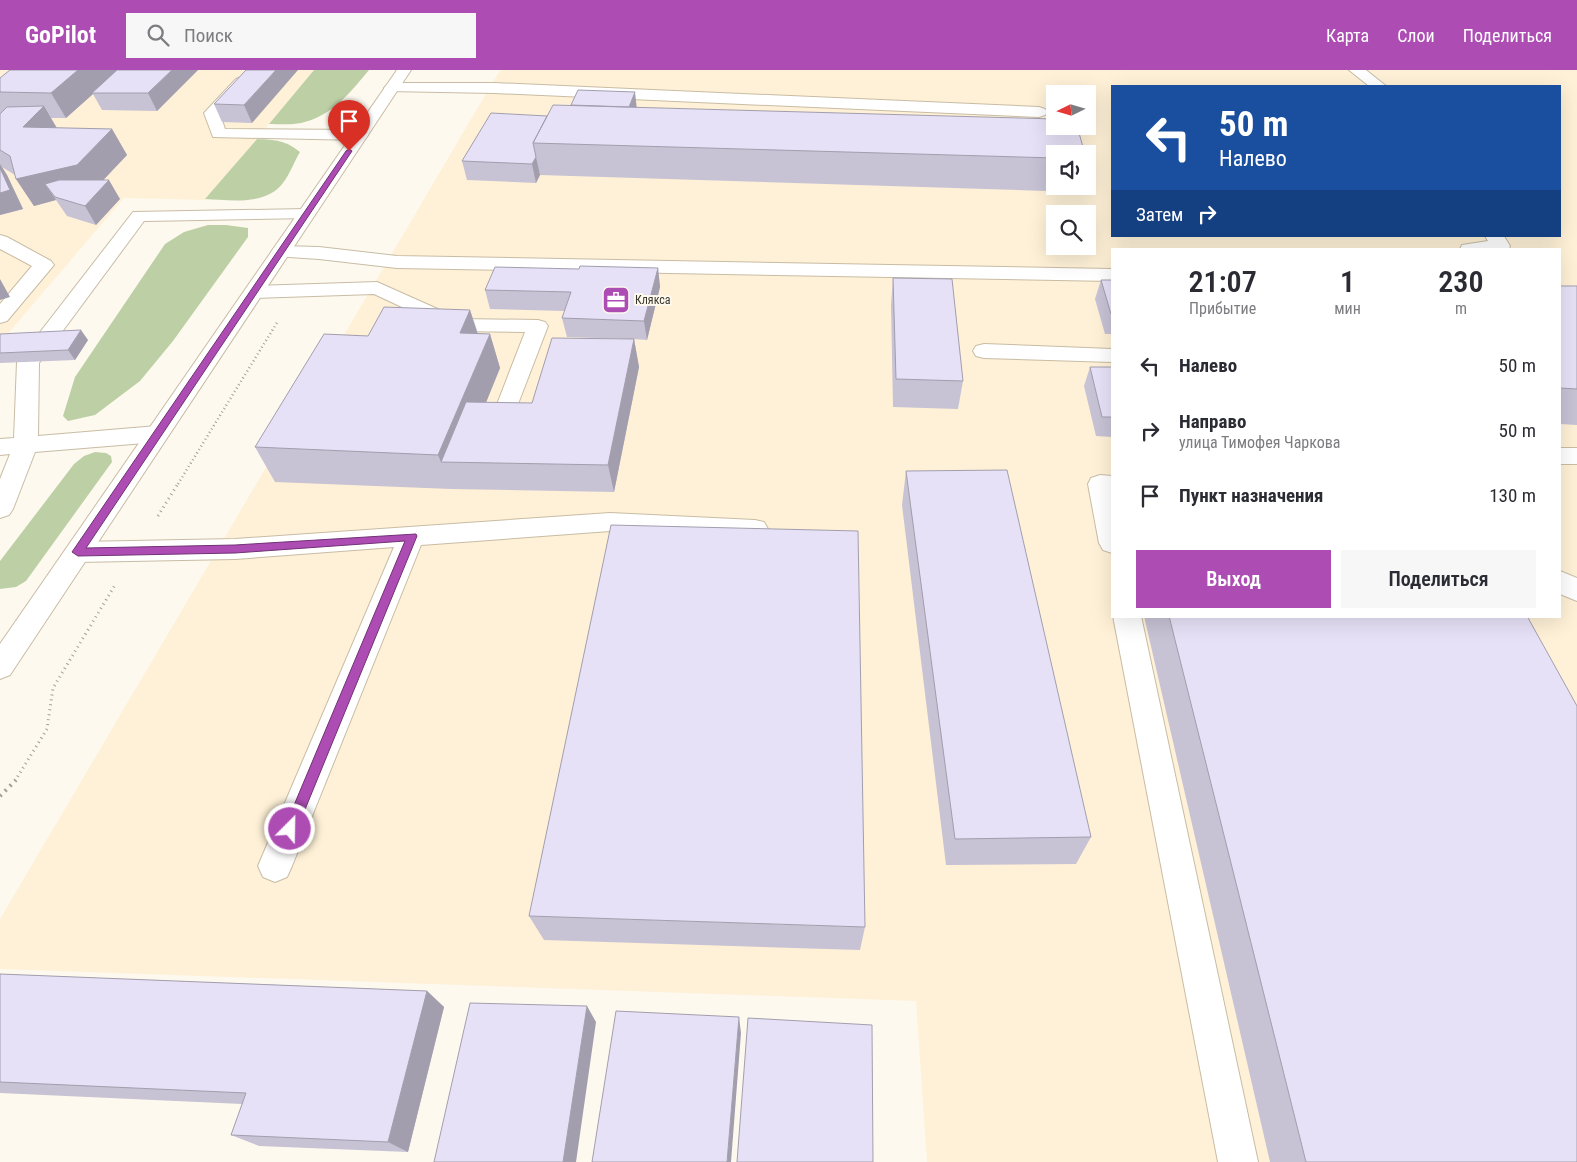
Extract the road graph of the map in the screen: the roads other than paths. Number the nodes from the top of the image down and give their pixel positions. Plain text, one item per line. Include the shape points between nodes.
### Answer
1 (404, 70) edge
2 (1356, 70) edge
3 (249, 73) edge
4 (1377, 85) edge
5 (392, 88) junction
6 (1039, 112) dead end
7 (360, 135) junction
8 (306, 214) junction
9 (1495, 237) edge
10 (0, 241) edge
11 (1480, 248) edge
12 (280, 252) junction
13 (1111, 275) edge
14 (254, 292) junction
15 (0, 317) edge
16 (984, 351) dead end
17 (1111, 356) edge
18 (505, 412) edge
19 (158, 434) junction
20 (26, 445) junction
21 (0, 447) edge
22 (1561, 456) edge
23 (1577, 456) edge
24 (1111, 484) edge
25 (0, 509) edge
26 (779, 530) edge
27 (412, 536) junction
28 (1111, 538) edge
29 (78, 552) junction
30 (1561, 582) edge
31 (1577, 591) edge
32 (1127, 618) edge
33 (0, 667) edge
34 (275, 866) dead end
35 (1238, 1162) edge

1 - 5 main road
2 - 4 main road
3 - 7 main road via 212,113 219,134
5 - 6 main road via 494,88
5 - 7 main road
7 - 8 main road
8 - 12 main road
8 - 20 main road via 139,216 28,362
9 - 11 main road via 1501,246
10 - 15 main road via 44,265
12 - 13 main road via 397,262
12 - 14 main road
14 - 18 main road via 377,288 456,325 538,326
14 - 19 main road
16 - 17 main road
19 - 20 main road
19 - 29 main road
20 - 21 main road
20 - 25 main road
22 - 23 main road
24 - 28 main road via 1100,484
26 - 27 main road via 610,522
27 - 29 main road via 235,549
27 - 34 main road
29 - 33 main road
30 - 31 main road
32 - 35 main road

